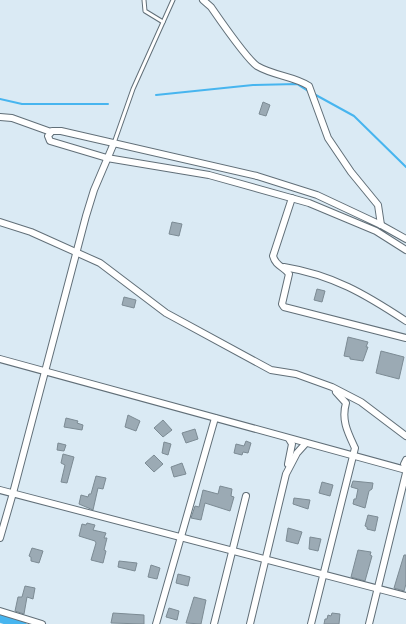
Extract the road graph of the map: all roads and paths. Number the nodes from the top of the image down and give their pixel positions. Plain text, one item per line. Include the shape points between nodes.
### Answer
1 (144, 0) edge
2 (173, 0) edge
3 (203, 0) edge
4 (163, 22) junction
5 (2, 117) edge
6 (51, 132) junction
7 (114, 143) junction
8 (107, 158) junction
9 (292, 198) junction
10 (0, 222) edge
11 (381, 224) junction
12 (406, 239) edge
13 (406, 250) edge
14 (76, 253) junction
15 (278, 266) junction
16 (406, 321) edge
17 (406, 338) edge
18 (0, 359) edge
19 (46, 371) junction
20 (332, 387) junction
21 (215, 418) junction
22 (406, 436) edge
23 (289, 439) junction
24 (306, 443) junction
25 (354, 457) junction
26 (406, 460) edge
27 (406, 471) edge
28 (286, 474) junction
29 (0, 490) edge
30 (13, 493) junction
31 (246, 496) dead end
32 (180, 537) junction
33 (0, 538) edge
34 (233, 550) junction
35 (265, 559) junction
36 (323, 574) junction
37 (378, 589) junction
38 (406, 596) edge
39 (0, 611) edge
40 (42, 624) edge
41 (156, 624) edge
42 (214, 624) edge
43 (250, 624) edge
44 (311, 624) edge
45 (369, 624) edge

1 - 4 lane via 145,11
2 - 4 lane
3 - 11 street via 256,65 310,86 328,138 378,205
4 - 7 lane
5 - 6 street
6 - 7 street via 61,131
6 - 8 street via 48,136 50,141
7 - 8 street
7 - 11 street via 265,178 317,195
8 - 9 street via 209,175
8 - 14 street via 94,190
9 - 13 street via 376,231
9 - 15 street via 273,256
10 - 14 street via 31,232
11 - 12 street
14 - 19 street
14 - 20 street via 100,264 166,312 271,370 296,374
15 - 16 street via 305,270 335,280 362,292
15 - 17 street via 287,270 289,274 282,304 286,309
18 - 19 street
19 - 21 street
19 - 30 street
20 - 22 street via 361,402
20 - 25 street via 346,404 346,427 355,448
21 - 23 street
21 - 32 street
23 - 24 street
23 - 28 street via 292,444
24 - 25 street
24 - 28 street via 297,453
25 - 27 street
25 - 36 street
26 - 27 street
27 - 37 street
28 - 35 street
29 - 30 street
30 - 32 street
30 - 33 street
31 - 34 street
32 - 34 street
32 - 41 street
34 - 35 street
34 - 42 street
35 - 36 street
35 - 43 street
36 - 37 street
36 - 44 street
37 - 38 street
37 - 45 street
39 - 40 street

